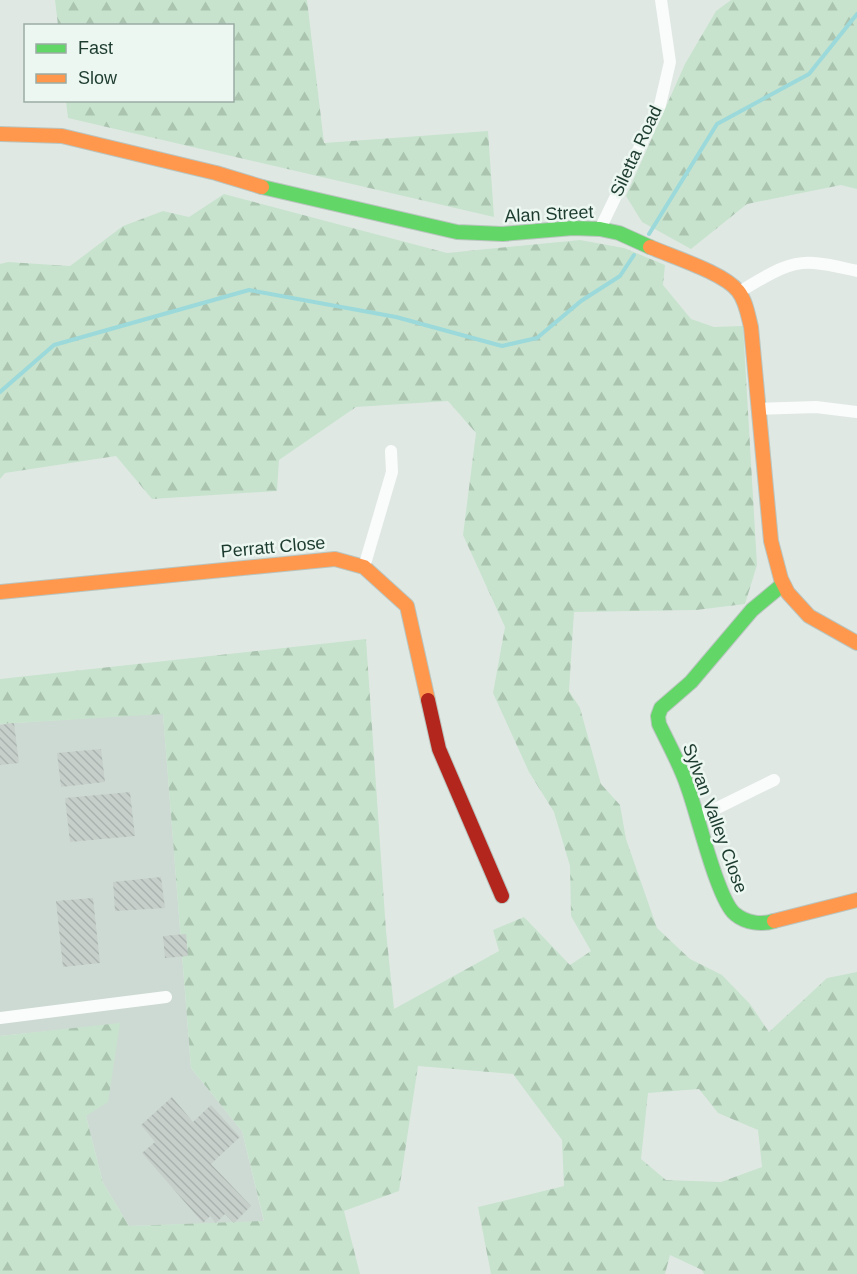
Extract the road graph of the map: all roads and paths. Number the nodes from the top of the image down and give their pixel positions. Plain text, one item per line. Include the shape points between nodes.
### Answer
1 (661, 0) edge
2 (0, 134) edge
3 (600, 229) junction
4 (857, 271) edge
5 (739, 292) junction
6 (758, 410) junction
7 (857, 412) edge
8 (391, 451) dead end
9 (364, 567) junction
10 (783, 585) junction
11 (0, 592) edge
12 (857, 643) edge
13 (774, 780) dead end
14 (699, 817) junction
15 (502, 896) dead end
16 (857, 900) edge
17 (166, 997) dead end
18 (0, 1018) edge

1 - 3 street, Siletta Road via 670,62 660,105
2 - 3 street, Alan Street via 62,136 457,232
3 - 5 street, Alan Street via 619,233 726,280
4 - 5 street via 813,262 794,264
5 - 6 street via 751,327
6 - 7 street via 816,406
6 - 10 street via 771,541
8 - 9 street via 392,472
9 - 11 street, Perratt Close via 335,559
9 - 15 street, Perratt Close via 407,606 439,749
10 - 12 street via 809,617
10 - 14 street, Sylvan Valley Close via 752,610 691,682 661,708 658,716
13 - 14 street
14 - 16 street, Sylvan Valley Close via 722,894 728,908 739,918 767,923
17 - 18 street

